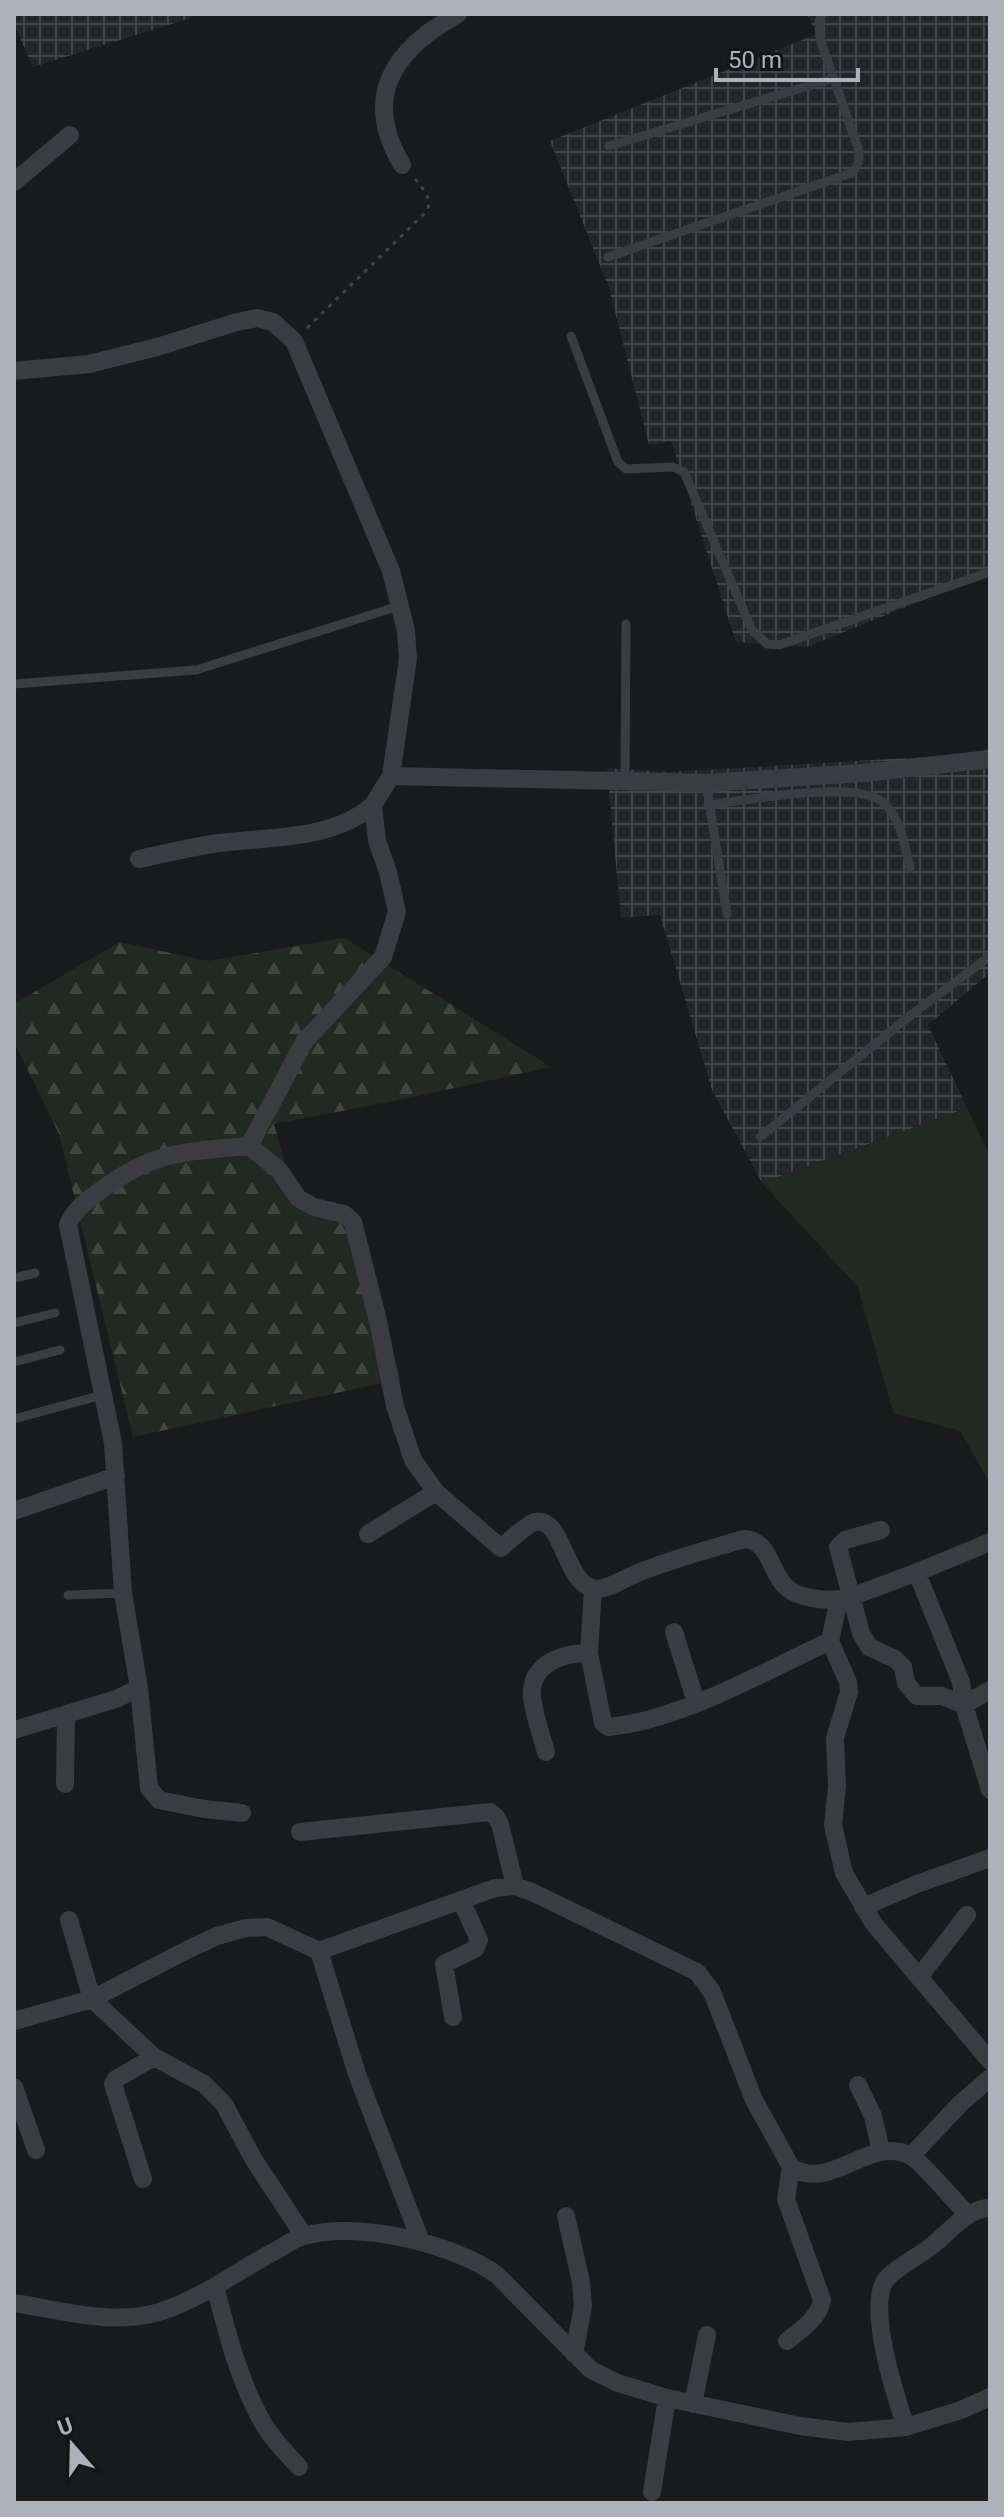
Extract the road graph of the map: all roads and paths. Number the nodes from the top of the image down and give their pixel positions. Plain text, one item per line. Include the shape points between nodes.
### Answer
1 (458, 14) edge
2 (823, 14) edge
3 (834, 78) junction
4 (70, 135) dead end
5 (609, 146) dead end
6 (402, 165) joint
7 (14, 182) edge
8 (608, 257) dead end
9 (571, 336) dead end
10 (294, 341) junction
11 (14, 371) edge
12 (990, 572) edge
13 (399, 606) junction
14 (626, 624) dead end
15 (14, 684) edge
16 (990, 759) edge
17 (391, 776) junction
18 (625, 783) junction
19 (706, 783) junction
20 (373, 805) junction
21 (708, 805) junction
22 (139, 859) dead end
23 (910, 868) dead end
24 (727, 914) dead end
25 (990, 956) edge
26 (760, 1137) dead end
27 (249, 1146) junction
28 (35, 1273) dead end
29 (14, 1278) edge
30 (55, 1313) dead end
31 (14, 1323) edge
32 (60, 1350) dead end
33 (14, 1362) edge
34 (102, 1395) junction
35 (14, 1419) edge
36 (116, 1476) junction
37 (436, 1492) junction
38 (14, 1511) edge
39 (881, 1530) dead end
40 (368, 1534) dead end
41 (990, 1542) edge
42 (917, 1573) junction
43 (593, 1588) junction
44 (123, 1593) junction
45 (68, 1595) dead end
46 (845, 1598) junction
47 (674, 1632) dead end
48 (830, 1641) junction
49 (589, 1653) junction
50 (139, 1688) junction
51 (990, 1690) edge
52 (696, 1702) junction
53 (964, 1705) junction
54 (66, 1714) junction
55 (14, 1730) edge
56 (546, 1752) dead end
57 (65, 1784) dead end
58 (990, 1790) edge
59 (242, 1813) dead end
60 (300, 1832) dead end
61 (990, 1858) edge
62 (515, 1886) junction
63 (462, 1902) junction
64 (863, 1907) junction
65 (967, 1915) dead end
66 (69, 1920) dead end
67 (319, 1951) junction
68 (919, 1977) junction
69 (92, 1999) junction
70 (453, 2017) dead end
71 (14, 2021) edge
72 (154, 2057) junction
73 (990, 2061) edge
74 (990, 2078) edge
75 (858, 2085) dead end
76 (14, 2087) edge
77 (36, 2150) dead end
78 (881, 2151) junction
79 (911, 2156) junction
80 (791, 2167) junction
81 (143, 2179) dead end
82 (990, 2208) edge
83 (968, 2215) junction
84 (566, 2216) dead end
85 (304, 2236) junction
86 (421, 2242) junction
87 (215, 2286) junction
88 (14, 2303) edge
89 (707, 2335) dead end
90 (787, 2341) dead end
91 (574, 2354) junction
92 (990, 2397) edge
93 (667, 2398) junction
94 (693, 2404) junction
95 (906, 2427) junction
96 (299, 2467) dead end
97 (652, 2492) dead end

1 - 6 street via 429,32 389,76 383,107 388,140
2 - 3 lane via 818,32
3 - 5 lane
3 - 8 lane via 860,159 851,173
4 - 7 street
6 - 10 path via 429,198 427,211
9 - 12 lane via 618,462 626,469 673,467 684,472 752,630 767,644 779,645
10 - 11 street via 273,322 257,318 89,364
10 - 13 street via 386,558
13 - 15 lane via 196,670
13 - 17 street via 408,659
14 - 18 lane
16 - 19 street
17 - 18 street
17 - 20 street
18 - 19 street
19 - 21 lane
20 - 22 street via 356,817 302,835
20 - 27 street via 397,912 383,957 304,1042
21 - 23 lane via 842,790 867,795 884,802 898,824
21 - 24 lane
25 - 26 lane
27 - 34 street via 164,1155 118,1177 70,1219
27 - 37 street via 279,1170 298,1198 353,1222 395,1406 413,1460
28 - 29 lane
30 - 31 lane
32 - 33 lane
34 - 35 lane
34 - 36 street
36 - 38 street
36 - 44 street
37 - 40 street
37 - 43 street via 501,1548 535,1522 549,1526 579,1580
39 - 46 street via 838,1547
41 - 42 street
42 - 46 street
42 - 53 street via 961,1682
43 - 46 street via 744,1539 761,1544 789,1591
43 - 49 street
44 - 45 lane
44 - 50 street
46 - 48 street
46 - 53 street via 869,1647 903,1667 906,1683 917,1696 942,1696
47 - 52 street
48 - 52 street
48 - 64 street via 849,1692 835,1738 835,1843
49 - 52 street via 605,1726 626,1726
49 - 56 street via 572,1652 547,1662 535,1682 531,1694
50 - 54 street
50 - 59 street via 153,1796
51 - 53 street
53 - 58 street
54 - 55 street
54 - 57 street
60 - 62 street via 490,1812 500,1824
61 - 64 street
62 - 63 street
62 - 80 street via 697,1972 712,1992 754,2100
63 - 67 street
63 - 70 street via 479,1940 475,1949 443,1965
64 - 68 street
65 - 68 street
66 - 69 street
67 - 69 street via 267,1927 246,1928 217,1936
67 - 86 street via 357,2074
68 - 73 street
69 - 71 street
69 - 72 street
72 - 81 street via 113,2084
72 - 85 street via 204,2084 224,2104
74 - 79 street
75 - 78 street
76 - 77 street
78 - 79 street
78 - 80 street via 815,2174
79 - 83 street
80 - 90 street via 786,2199 822,2300 814,2317
82 - 83 street
83 - 95 street via 881,2287 878,2301 886,2354
84 - 91 street via 583,2306
85 - 86 street via 366,2232
85 - 87 street
86 - 91 street via 488,2269
87 - 88 street via 156,2313 127,2316 97,2317
87 - 96 street via 232,2350 263,2424
89 - 94 street
91 - 93 street via 591,2370 618,2383
92 - 95 street
93 - 94 street
93 - 97 street
94 - 95 street via 848,2432

